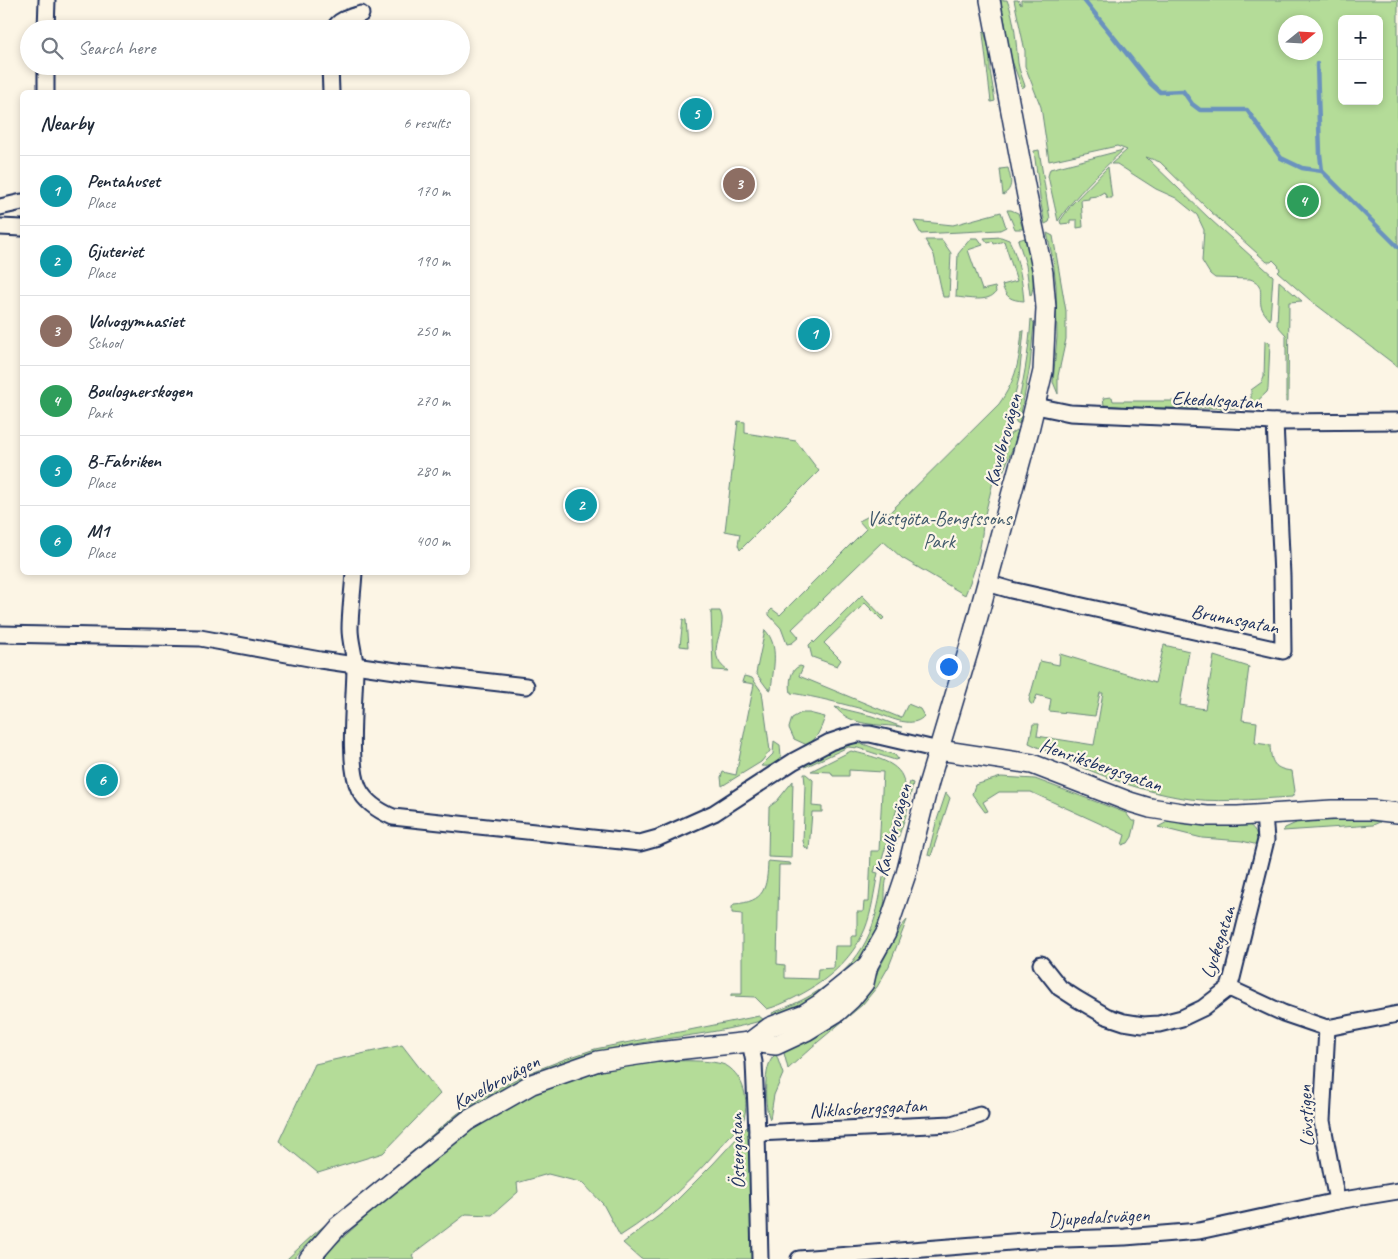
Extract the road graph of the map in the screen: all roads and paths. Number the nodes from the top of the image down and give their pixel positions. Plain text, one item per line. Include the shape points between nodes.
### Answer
1 (47, 0) edge
2 (990, 0) edge
3 (362, 14) dead end
4 (46, 20) edge
5 (342, 20) edge
6 (46, 75) edge
7 (330, 75) edge
8 (46, 90) edge
9 (331, 90) edge
10 (20, 202) edge
11 (0, 207) edge
12 (0, 228) edge
13 (20, 228) edge
14 (1036, 406) junction
15 (1398, 421) edge
16 (1275, 422) junction
17 (354, 575) edge
18 (987, 583) junction
19 (0, 634) edge
20 (355, 665) junction
21 (526, 686) dead end
22 (939, 750) junction
23 (1398, 813) edge
24 (1264, 814) junction
25 (1041, 964) dead end
26 (1229, 988) junction
27 (1398, 1014) edge
28 (1327, 1028) junction
29 (750, 1042) junction
30 (980, 1115) dead end
31 (757, 1133) junction
32 (1398, 1192) edge
33 (1337, 1201) junction
34 (309, 1259) edge
35 (760, 1259) edge
36 (799, 1259) edge

1 - 4 street
2 - 14 main road, Kavelbrovägen via 1044,273 1043,371
3 - 5 street
6 - 8 street
7 - 9 street
10 - 11 street
12 - 13 street
14 - 16 street, Ekedalsgatan via 1070,413
14 - 18 main road, Kavelbrovägen
15 - 16 street, Ekedalsgatan
16 - 18 street, Brunnsgatan via 1283,651
17 - 20 street via 350,630
18 - 22 main road, Kavelbrovägen
19 - 20 street via 187,637
20 - 21 street
20 - 22 street via 354,754 358,788 375,808 403,819 640,843 714,813 794,761 845,737 870,734
22 - 24 main road, Henriksbergsgatan via 1032,764 1150,808 1207,816
22 - 29 main road, Kavelbrovägen via 906,874 886,933 868,965 864,983 837,1012 806,1032 776,1044
23 - 24 main road, Henriksbergsgatan via 1332,810
24 - 26 street, Lyckegatan via 1266,840
25 - 26 street, Lyckegatan via 1060,988 1077,999 1106,1016 1143,1025 1182,1018 1203,1008
26 - 28 street via 1283,1013
27 - 28 street
28 - 33 street, Lövstigen via 1322,1121
29 - 31 street, Östergatan
29 - 34 main road, Kavelbrovägen via 598,1061 532,1084 466,1121 337,1227
30 - 31 street, Niklasbergsgatan via 952,1124
31 - 35 street, Östergatan
32 - 33 street, Djupedalsvägen
33 - 36 street, Djupedalsvägen via 1199,1231

